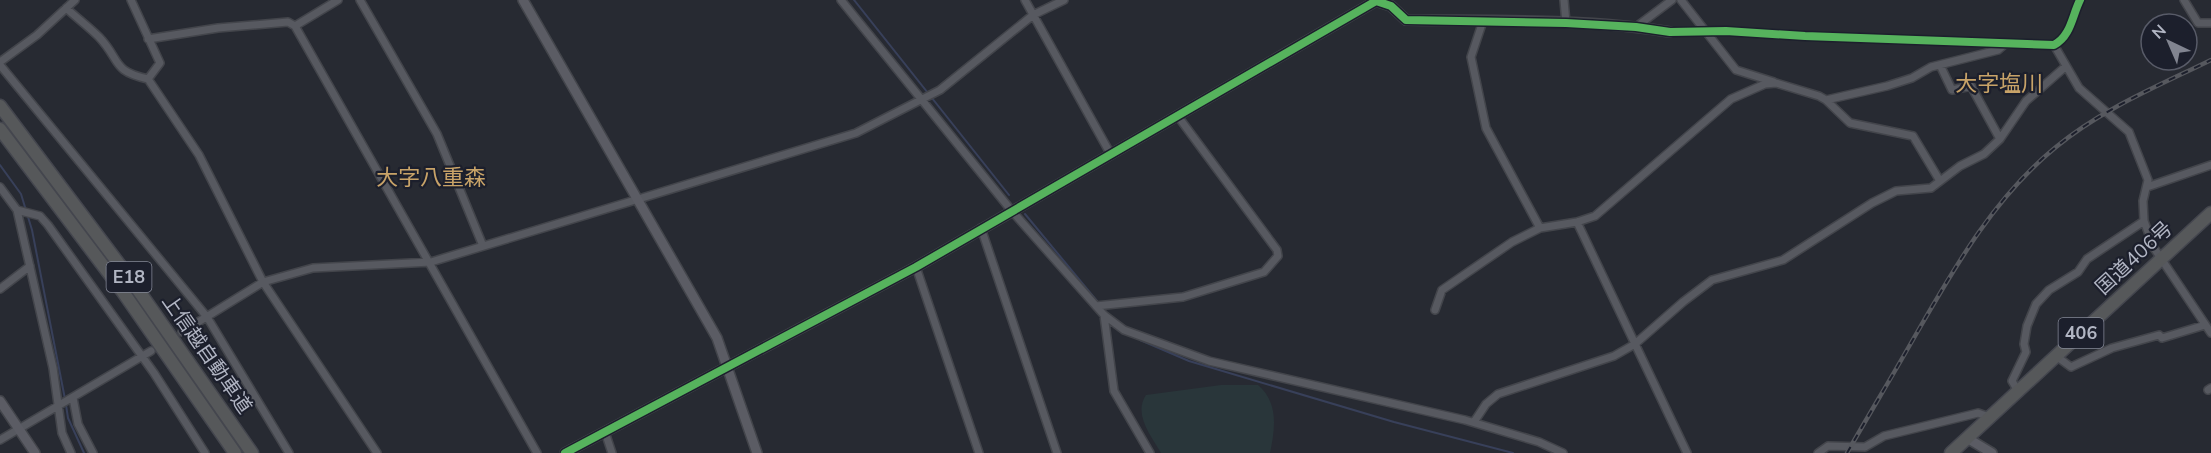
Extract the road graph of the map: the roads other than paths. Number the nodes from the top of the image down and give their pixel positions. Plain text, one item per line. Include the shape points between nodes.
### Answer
1 (75, 0) edge
2 (131, 0) edge
3 (338, 0) edge
4 (360, 0) edge
5 (523, 0) edge
6 (842, 0) edge
7 (1025, 0) edge
8 (1064, 0) edge
9 (1564, 0) edge
10 (1672, 0) edge
11 (1681, 0) edge
12 (2080, 0) edge
13 (2184, 0) edge
14 (66, 8) junction
15 (1033, 15) junction
16 (1483, 21) junction
17 (1566, 23) junction
18 (2211, 24) edge
19 (295, 26) junction
20 (1636, 27) junction
21 (1703, 30) junction
22 (1670, 32) joint
23 (148, 39) junction
24 (2005, 44) junction
25 (2054, 45) junction
26 (0, 64) edge
27 (1940, 65) junction
28 (2065, 68) junction
29 (148, 79) junction
30 (1776, 83) junction
31 (924, 99) junction
32 (1826, 100) junction
33 (0, 106) edge
34 (1177, 115) junction
35 (0, 129) edge
36 (2000, 139) junction
37 (1110, 153) junction
38 (2211, 165) edge
39 (1940, 181) junction
40 (2147, 186) junction
41 (0, 187) edge
42 (638, 198) junction
43 (19, 210) junction
44 (1011, 210) junction
45 (2211, 213) edge
46 (2144, 221) junction
47 (1577, 222) junction
48 (981, 228) junction
49 (1540, 228) junction
50 (483, 246) junction
51 (2161, 261) junction
52 (431, 262) junction
53 (30, 266) junction
54 (916, 267) junction
55 (263, 282) junction
56 (0, 289) edge
57 (1096, 306) junction
58 (1435, 310) dead end
59 (1104, 315) junction
60 (207, 317) junction
61 (2205, 325) junction
62 (182, 332) dead end
63 (2211, 333) edge
64 (1635, 344) junction
65 (151, 351) dead end
66 (141, 356) junction
67 (2056, 356) junction
68 (729, 368) junction
69 (2018, 391) junction
70 (72, 398) junction
71 (0, 401) edge
72 (59, 407) junction
73 (1989, 417) junction
74 (1474, 423) junction
75 (19, 430) junction
76 (605, 432) junction
77 (1967, 438) junction
78 (0, 440) edge
79 (35, 453) edge
80 (71, 453) edge
81 (93, 453) edge
82 (205, 453) edge
83 (235, 453) edge
84 (252, 453) edge
85 (289, 453) edge
86 (377, 453) edge
87 (537, 453) edge
88 (565, 453) edge
89 (612, 453) edge
90 (757, 453) edge
91 (979, 453) edge
92 (1057, 453) edge
93 (1150, 453) edge
94 (1563, 453) edge
95 (1687, 453) edge
96 (1818, 453) edge
97 (1951, 453) edge
98 (1992, 453) edge

1 - 14 street
2 - 23 street
3 - 19 street
4 - 50 street via 437,134
5 - 42 street
6 - 31 street
7 - 15 street
8 - 15 street
9 - 17 street
10 - 20 street
11 - 21 street
12 - 25 street via 2069,30
13 - 18 street via 2198,23
14 - 26 street
14 - 29 street via 100,39 128,75
15 - 31 street via 964,73
15 - 37 street
16 - 17 street
16 - 34 street via 1406,21 1392,6 1376,1
16 - 49 street via 1471,57 1486,128
17 - 20 street
19 - 23 street via 288,22 239,26
19 - 52 street
20 - 22 street
21 - 22 street
21 - 24 street
21 - 30 street via 1736,70
23 - 29 street via 160,63
24 - 25 street
24 - 27 street via 1987,54
25 - 28 street
26 - 60 street
27 - 32 street via 1887,86
27 - 36 street via 1952,90 1971,86
28 - 36 street via 2026,101
28 - 40 street via 2095,104 2129,132
29 - 55 street via 204,163
30 - 32 street
30 - 47 street via 1731,99 1594,216
31 - 42 street via 856,133
31 - 44 street
32 - 39 street via 1850,123 1913,136
33 - 84 highway, 上信越自動車道 / E18 via 141,293
34 - 37 street
34 - 57 street via 1278,256 1264,272 1184,297
35 - 83 highway, 上信越自動車道 / E18 via 135,309
36 - 39 street via 1984,154
37 - 44 street
38 - 40 street
39 - 64 street via 1931,188 1913,188 1885,196 1783,260 1712,280
40 - 46 street
41 - 43 street
42 - 50 street
42 - 68 street via 701,309
43 - 53 street
43 - 66 street via 40,216 48,225
44 - 48 street
44 - 57 street
45 - 51 highway, 国道406号 / 406
46 - 51 street
46 - 69 street via 2087,259 2078,272 2049,290 2036,304 2027,326 2026,352 2012,381
47 - 49 street
47 - 64 street
48 - 54 street
48 - 92 street
49 - 58 street via 1482,261 1442,290
50 - 52 street
51 - 61 street
51 - 67 highway, 国道406号 / 406
52 - 55 street via 313,268
52 - 87 street
53 - 56 street
53 - 72 street
54 - 68 street
54 - 91 street
55 - 60 street
55 - 86 street
57 - 59 street
59 - 74 street via 1124,330 1209,361
59 - 93 street via 1114,390
60 - 62 street
60 - 85 street
61 - 63 street
61 - 67 street via 2112,348 2071,367
64 - 74 street via 1597,362 1498,394
64 - 95 street
65 - 66 street
66 - 70 street
66 - 82 street
67 - 69 highway, 国道406号 / 406
68 - 76 street
68 - 90 street
69 - 73 highway, 国道406号 / 406
70 - 72 street
70 - 81 street via 78,424
71 - 75 street
72 - 75 street
72 - 80 street via 62,433
73 - 77 highway, 国道406号 / 406
73 - 96 street via 1978,413 1884,436 1865,447 1828,446
74 - 94 street
75 - 78 street
75 - 79 street
76 - 88 street
76 - 89 street
77 - 97 highway, 国道406号 / 406
77 - 98 street

